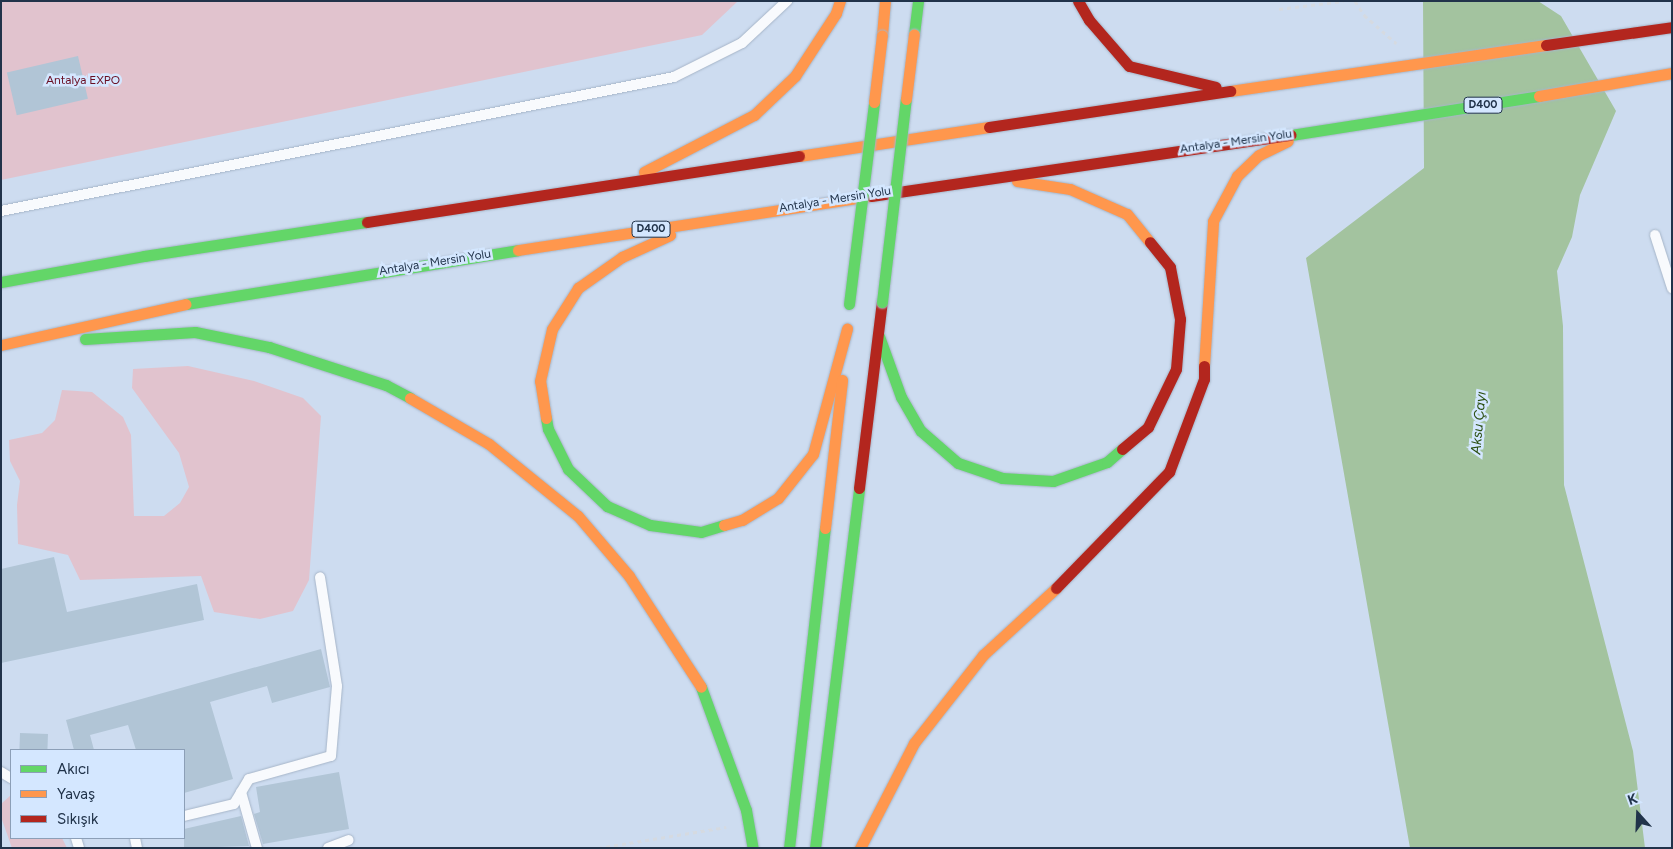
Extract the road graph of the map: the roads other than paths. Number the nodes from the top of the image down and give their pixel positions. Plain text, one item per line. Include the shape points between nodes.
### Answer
1 (787, 1) edge
2 (840, 1) edge
3 (885, 1) edge
4 (918, 1) edge
5 (1078, 1) edge
6 (1672, 27) edge
7 (1666, 73) edge
8 (1230, 91) junction
9 (1305, 132) junction
10 (988, 177) junction
11 (619, 184) junction
12 (1, 211) edge
13 (706, 220) junction
14 (1655, 235) dead end
15 (1, 282) edge
16 (1672, 288) edge
17 (847, 329) junction
18 (879, 336) junction
19 (1, 345) edge
20 (320, 577) dead end
21 (241, 792) junction
22 (185, 816) edge
23 (348, 840) dead end
24 (257, 848) edge
25 (328, 848) edge
26 (753, 848) edge
27 (788, 848) edge
28 (815, 848) edge
29 (860, 848) edge

1 - 12 lane via 742,43 674,77
2 - 11 main road via 836,13 795,76 754,115
3 - 17 main road, bridge
4 - 18 main road, bridge
5 - 8 main road via 1089,20 1129,66
6 - 8 main road
7 - 9 main road, Antalya - Mersin Yolu / D400 via 1448,112
8 - 11 main road
9 - 10 main road, Antalya - Mersin Yolu / D400
9 - 29 main road via 1259,155 1237,176 1213,221 1204,379 1168,472 1082,565 983,655 914,743
10 - 13 main road, Antalya - Mersin Yolu / D400
10 - 18 main road via 1070,189 1127,214 1170,267 1180,320 1176,369 1148,427 1106,462 1053,481 1002,478 958,463 921,431 901,397
11 - 15 main road via 144,256
13 - 17 main road via 622,257 578,288 552,329 540,381 548,429 568,469 607,506 650,525 701,532 742,520 778,498 813,454
13 - 19 main road, Antalya - Mersin Yolu / D400 via 159,308
14 - 16 lane
17 - 27 main road
18 - 28 main road
19 - 26 main road via 195,332 269,347 386,385 489,444 578,516 628,576 701,686 749,826
20 - 21 lane via 337,686 330,756 249,779
21 - 22 lane via 234,804
21 - 24 lane
23 - 25 lane

